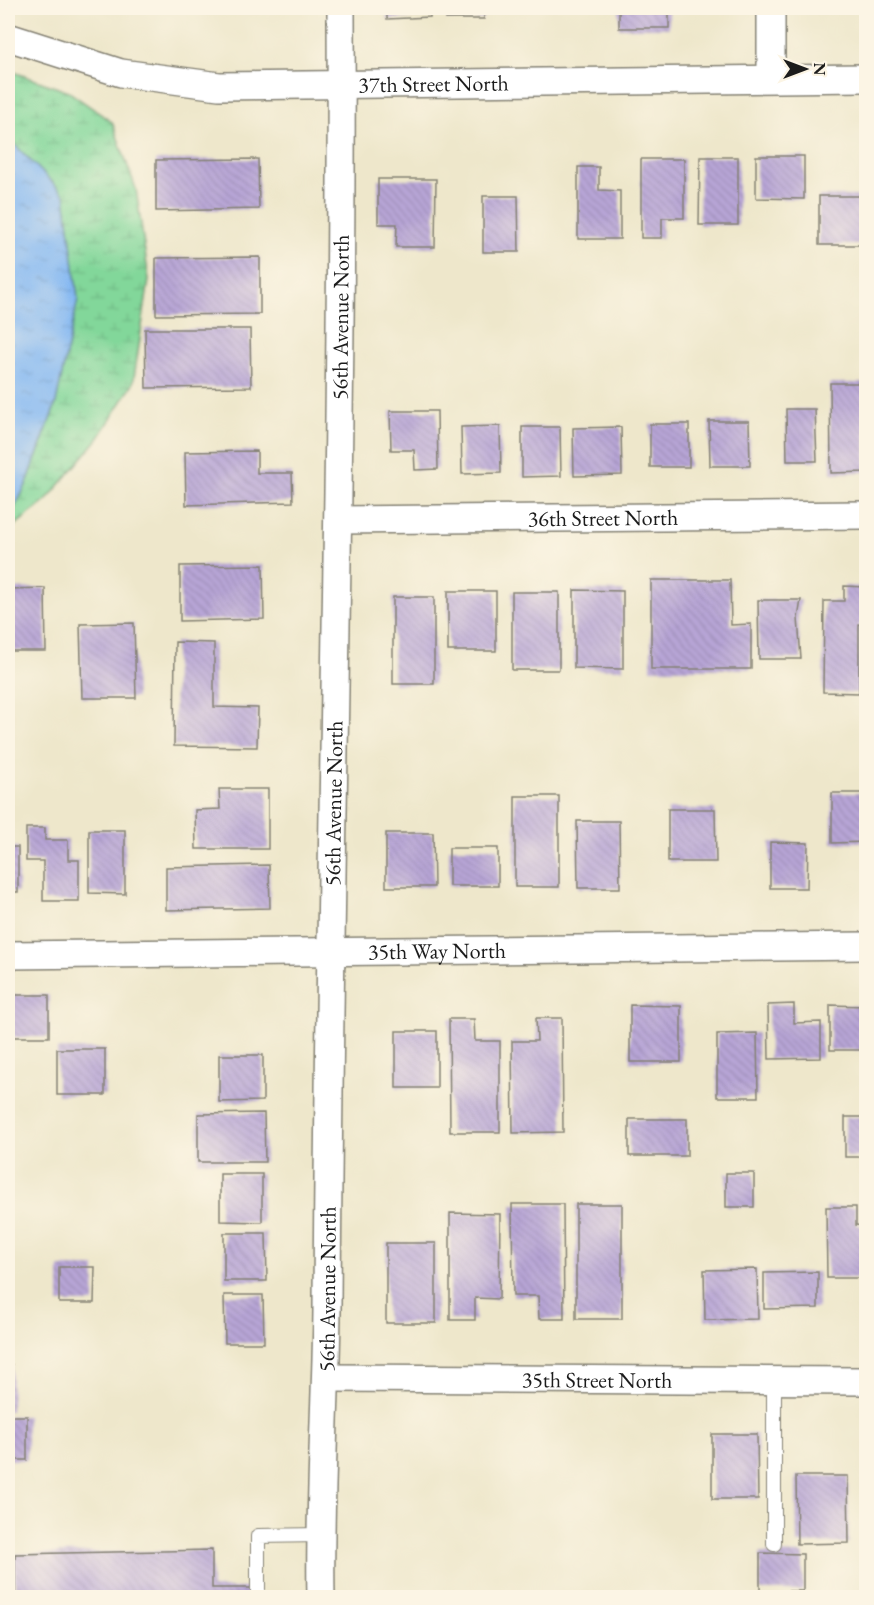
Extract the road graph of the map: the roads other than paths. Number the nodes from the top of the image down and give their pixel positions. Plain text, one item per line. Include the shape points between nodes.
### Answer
1 (341, 8) edge
2 (771, 8) edge
3 (8, 37) edge
4 (771, 77) junction
5 (867, 78) edge
6 (341, 84) junction
7 (867, 515) edge
8 (339, 520) junction
9 (867, 946) edge
10 (329, 951) junction
11 (8, 955) edge
12 (327, 1378) junction
13 (867, 1381) edge
14 (774, 1383) junction
15 (320, 1535) junction
16 (774, 1544) dead end
17 (258, 1598) edge
18 (321, 1598) edge

1 - 6 street, 56th Avenue North
2 - 4 street
3 - 6 street, 37th Street North via 121,73 219,86
4 - 5 street, 37th Street North
4 - 6 street, 37th Street North
6 - 8 street, 56th Avenue North
7 - 8 street, 36th Street North
8 - 10 street, 56th Avenue North
9 - 10 street, 35th Way North
10 - 11 street, 35th Way North
10 - 12 street, 56th Avenue North
12 - 14 street, 35th Street North
12 - 15 street, 56th Avenue North
13 - 14 street, 35th Street North
14 - 16 lane
15 - 17 lane via 258,1536
15 - 18 street, 56th Avenue North

